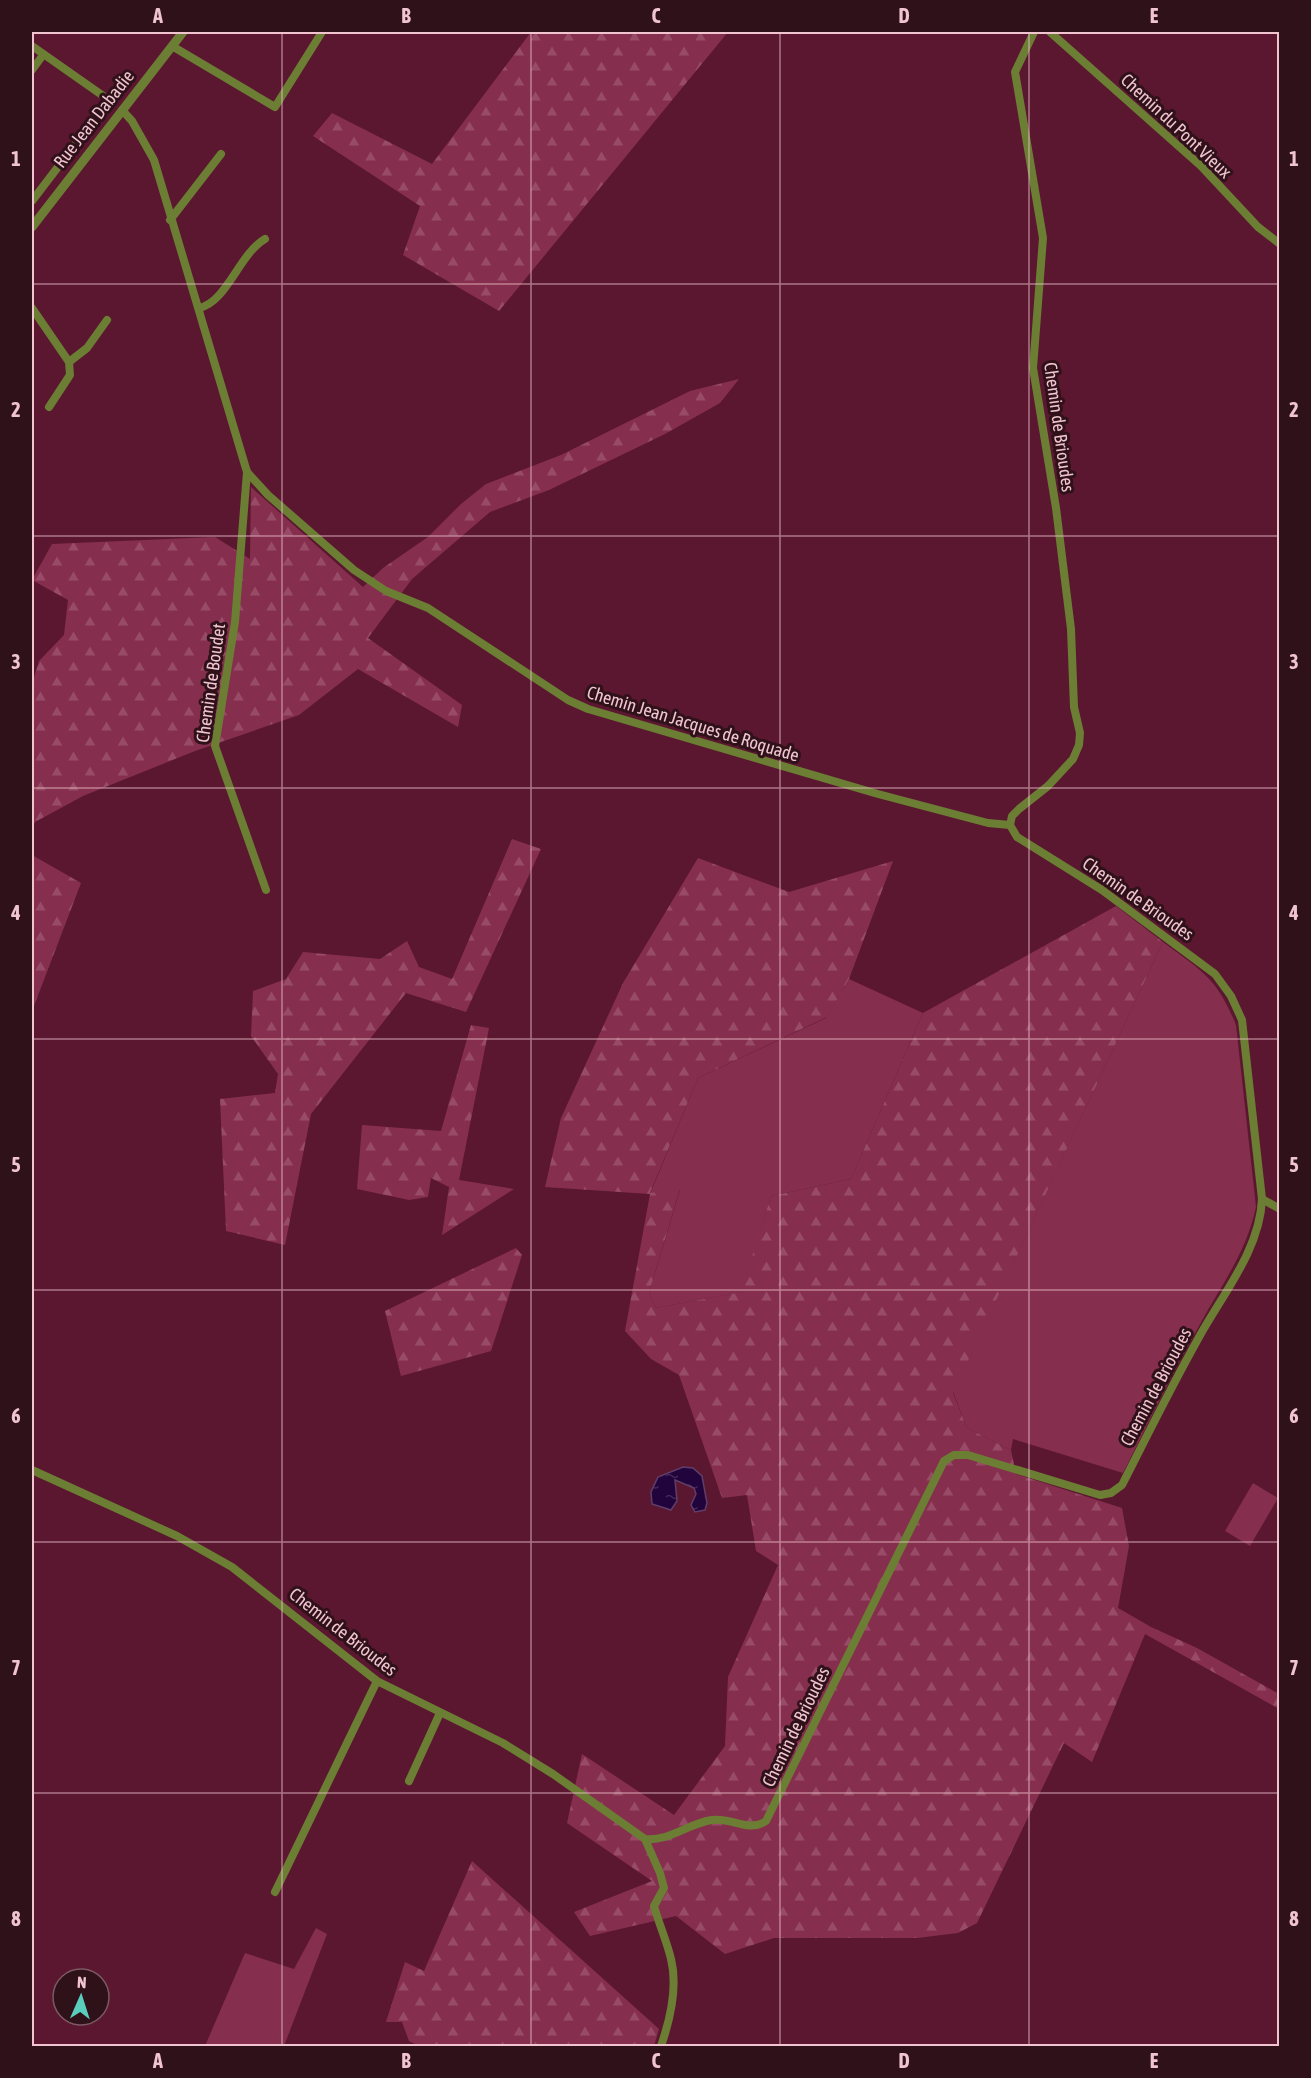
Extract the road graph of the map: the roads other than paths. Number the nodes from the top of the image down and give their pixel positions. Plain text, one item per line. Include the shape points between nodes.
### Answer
1 (183, 32) edge
2 (322, 32) edge
3 (1034, 32) edge
4 (1050, 32) edge
5 (32, 46) edge
6 (172, 46) junction
7 (43, 55) junction
8 (32, 70) edge
9 (122, 110) junction
10 (221, 154) dead end
11 (32, 201) edge
12 (170, 220) junction
13 (32, 227) edge
14 (265, 239) dead end
15 (1280, 244) edge
16 (32, 308) edge
17 (199, 308) junction
18 (107, 320) dead end
19 (69, 363) junction
20 (49, 407) dead end
21 (247, 472) junction
22 (1010, 825) junction
23 (266, 891) dead end
24 (1262, 1199) junction
25 (1280, 1209) edge
26 (32, 1470) edge
27 (377, 1681) junction
28 (440, 1713) junction
29 (409, 1781) dead end
30 (645, 1839) junction
31 (275, 1892) dead end
32 (661, 2046) edge

1 - 6 street, Rue Jean Dabadie
2 - 6 street via 275,107
3 - 22 street, Chemin de Brioudes via 1015,72 1043,238 1033,368 1056,508 1071,629 1074,707 1080,734 1073,759 1012,816
4 - 15 street, Chemin du Pont Vieux via 1201,166 1258,227
5 - 7 street
6 - 9 street, Rue Jean Dabadie
7 - 8 street
7 - 11 street via 109,100
9 - 12 street, Chemin Jean Jacques de Roquade via 154,160
9 - 13 street, Rue Jean Dabadie
10 - 12 street
12 - 17 street, Chemin Jean Jacques de Roquade
14 - 17 street via 252,249 212,303
16 - 19 street
17 - 21 street, Chemin Jean Jacques de Roquade
18 - 19 street via 87,348
19 - 20 street via 70,375
21 - 22 street, Chemin Jean Jacques de Roquade via 354,570 386,591 428,608 567,700 879,795
21 - 23 street, Chemin de Boudet via 235,622 215,746
22 - 24 street, Chemin de Brioudes via 1017,837 1102,890 1196,958 1215,974 1231,996 1242,1020
24 - 25 street
24 - 30 street, Chemin de Brioudes via 1255,1238 1197,1339 1122,1485 1100,1495 968,1455 954,1455 944,1461 766,1821 749,1826 712,1820 655,1841
26 - 27 street, Chemin de Brioudes via 177,1536 232,1567
27 - 28 street, Chemin de Brioudes
27 - 31 street
28 - 29 street
28 - 30 street, Chemin de Brioudes via 502,1743 553,1774
30 - 32 street via 664,1888 654,1906 671,1960 673,1985

